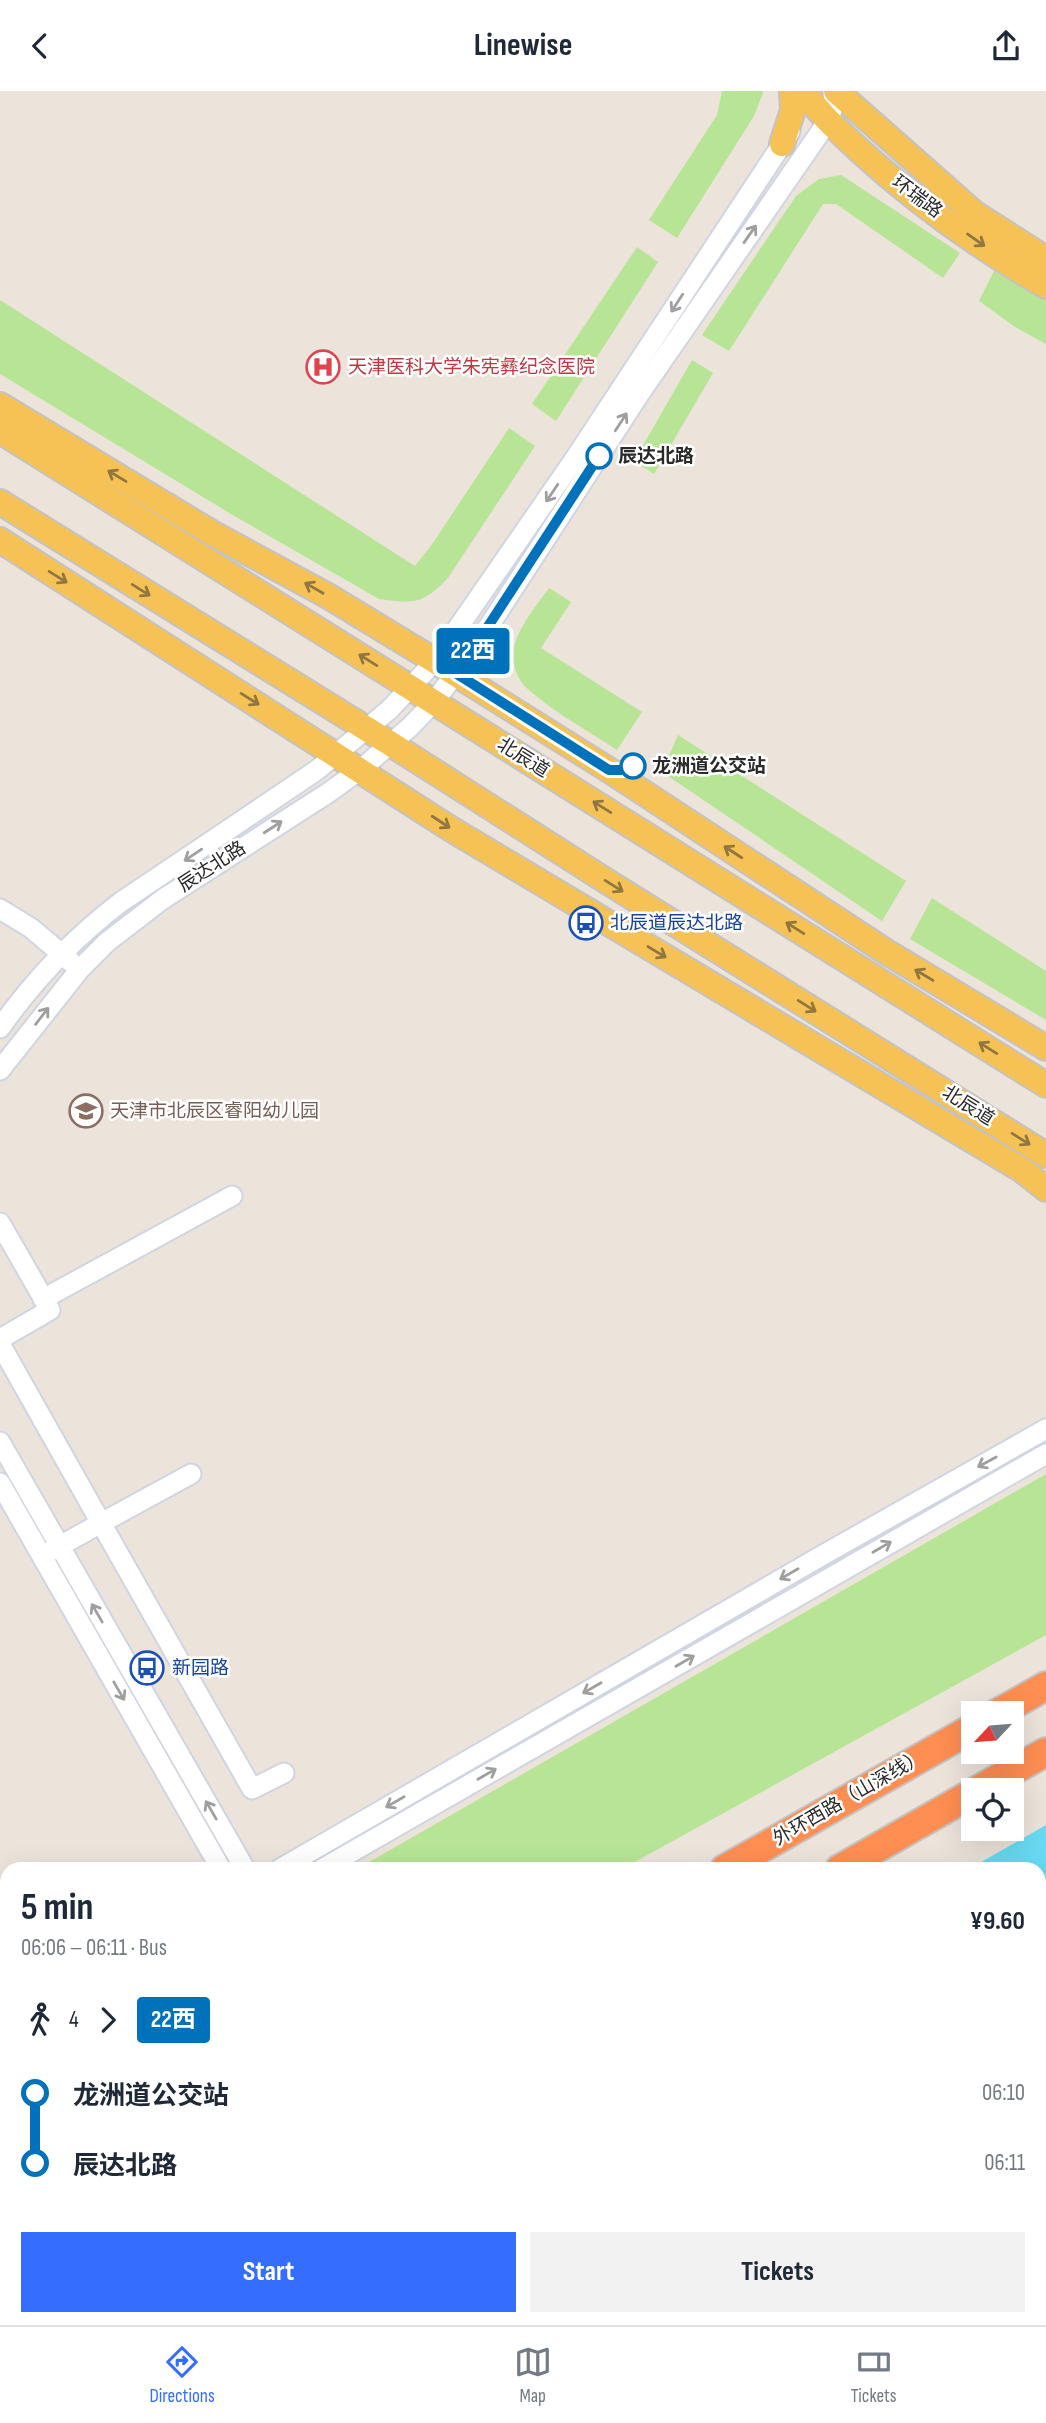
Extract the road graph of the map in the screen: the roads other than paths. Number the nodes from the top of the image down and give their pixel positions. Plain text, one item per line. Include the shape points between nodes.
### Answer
1 (817, 93) edge
2 (828, 121) junction
3 (782, 144) joint
4 (1046, 259) edge
5 (1046, 286) edge
6 (0, 405) edge
7 (0, 431) edge
8 (0, 502) edge
9 (0, 540) edge
10 (435, 661) junction
11 (457, 674) junction
12 (412, 687) junction
13 (434, 702) junction
14 (368, 729) junction
15 (391, 744) junction
16 (336, 755) junction
17 (359, 769) junction
18 (0, 909) edge
19 (62, 954) junction
20 (80, 969) junction
21 (0, 1028) edge
22 (1046, 1048) edge
23 (0, 1070) edge
24 (1046, 1085) edge
25 (1046, 1155) edge
26 (1046, 1189) edge
27 (232, 1196) dead end
28 (0, 1223) edge
29 (43, 1299) junction
30 (0, 1342) edge
31 (1046, 1429) edge
32 (0, 1442) edge
33 (1046, 1454) edge
34 (191, 1474) dead end
35 (0, 1483) edge
36 (101, 1523) junction
37 (50, 1551) junction
38 (1046, 1686) edge
39 (1019, 1701) edge
40 (961, 1735) edge
41 (1046, 1752) edge
42 (284, 1773) dead end
43 (999, 1778) edge
44 (961, 1800) edge
45 (216, 1862) edge
46 (241, 1862) edge
47 (292, 1862) edge
48 (334, 1862) edge
49 (737, 1862) edge
50 (852, 1862) edge

1 - 2 main road, 环瑞路
1 - 3 main road via 793,110
1 - 4 main road, 环瑞路 via 974,213
2 -> 5 main road, 环瑞路 via 882,171 940,215
11 -> 2 street, 辰达北路 via 640,393
3 -> 10 street, 辰达北路 via 552,493
10 -> 6 main road
12 -> 7 main road, 北辰道
8 -> 14 main road, 北辰道
9 -> 16 main road
10 - 11 main road
10 - 12 street, 辰达北路
11 - 13 street, 辰达北路
22 -> 11 main road via 885,951
12 - 13 main road, 北辰道
12 - 14 street, 辰达北路
13 - 15 street, 辰达北路
24 -> 13 main road, 北辰道
14 - 15 main road, 北辰道
14 - 16 street, 辰达北路
15 - 17 street, 辰达北路
15 -> 25 main road, 北辰道
16 - 17 main road
16 -> 19 street, 辰达北路 via 121,902
20 -> 17 street, 辰达北路 via 163,899
17 -> 26 main road
18 - 19 street
19 - 20 street
19 - 21 street, 辰达北路
23 -> 20 street, 辰达北路
27 - 29 street
28 - 29 street
29 - 30 street via 50,1310
30 - 36 street
31 -> 47 street
32 - 37 street
48 -> 33 street
34 - 36 street
35 - 37 street
36 - 37 street
36 - 42 street via 252,1789
37 -> 45 street
46 -> 37 street
38 - 39 highway
40 - 49 highway, 外环西路（山深线）
41 - 43 highway
44 - 50 highway

